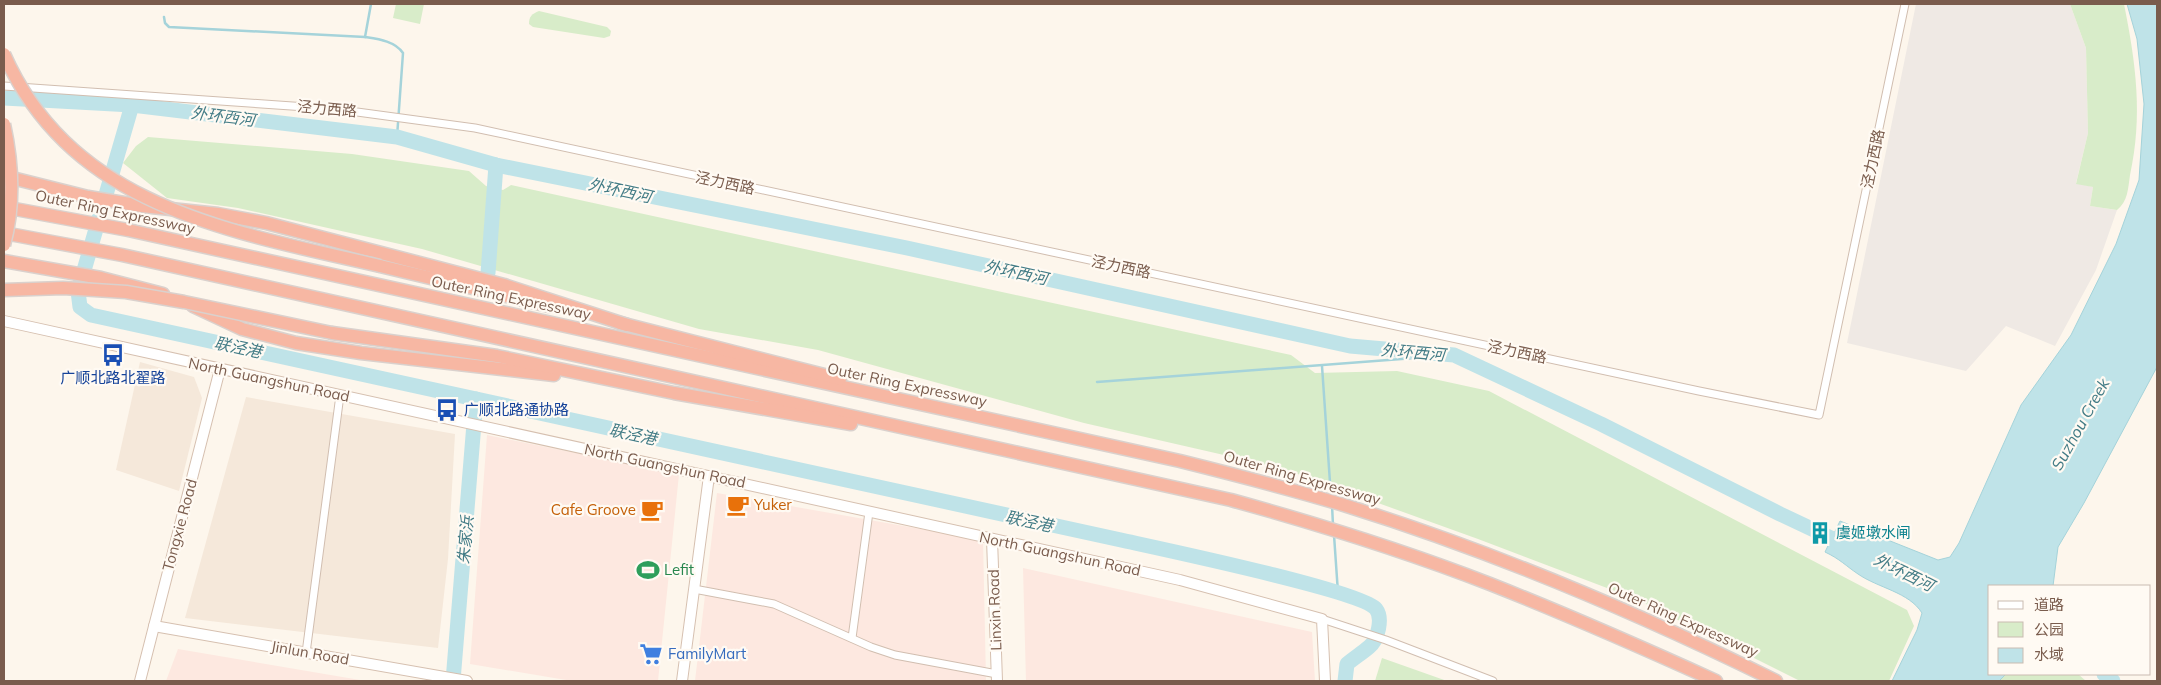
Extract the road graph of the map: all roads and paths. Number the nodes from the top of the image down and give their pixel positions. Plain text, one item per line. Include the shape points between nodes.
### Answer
1 (1905, 4) edge
2 (4, 54) edge
3 (4, 86) edge
4 (4, 124) edge
5 (4, 176) edge
6 (4, 206) edge
7 (4, 233) edge
8 (4, 245) edge
9 (4, 261) edge
10 (4, 290) edge
11 (4, 321) edge
12 (627, 325) junction
13 (220, 369) junction
14 (619, 381) junction
15 (340, 395) junction
16 (1002, 423) junction
17 (996, 448) junction
18 (709, 476) junction
19 (869, 512) junction
20 (992, 539) junction
21 (694, 589) junction
22 (1322, 619) junction
23 (154, 626) junction
24 (852, 638) junction
25 (306, 653) junction
26 (997, 678) edge
27 (140, 681) edge
28 (467, 681) edge
29 (682, 681) edge
30 (1325, 681) edge
31 (1493, 681) edge
32 (1716, 681) edge
33 (1776, 681) edge

1 - 3 street, 泾力西路 via 1819,415 475,128 326,108
2 - 12 highway, bridge via 27,99 45,123 80,157 148,199 204,220 293,246
4 - 8 highway, bridge via 12,189
5 - 12 highway via 88,197 266,223 504,285
6 - 16 highway, Outer Ring Expressway via 128,230
7 - 17 highway via 122,256
9 - 14 highway via 67,271 157,292 242,329 296,343
10 - 14 highway, bridge via 64,288 126,292 332,332 497,356
11 - 13 street, North Guangshun Road
12 - 16 highway
13 - 15 street, North Guangshun Road
13 - 23 street, Tongxie Road
14 - 17 highway
15 - 18 street, North Guangshun Road
15 - 25 street
16 - 33 highway, Outer Ring Expressway via 1180,461 1340,504 1499,559 1635,615
17 - 32 highway via 1182,489 1342,532 1488,583
18 - 19 street, North Guangshun Road
18 - 21 street
19 - 20 street, North Guangshun Road
19 - 24 street
20 - 22 street, North Guangshun Road via 1180,580
20 - 26 street, Linxin Road
21 - 24 street via 774,604
21 - 29 street
22 - 30 street
22 - 31 street, North Guangshun Road
23 - 25 street, Jinlun Road
23 - 27 street, Tongxie Road
24 - 26 street via 895,655
25 - 28 street, Jinlun Road

